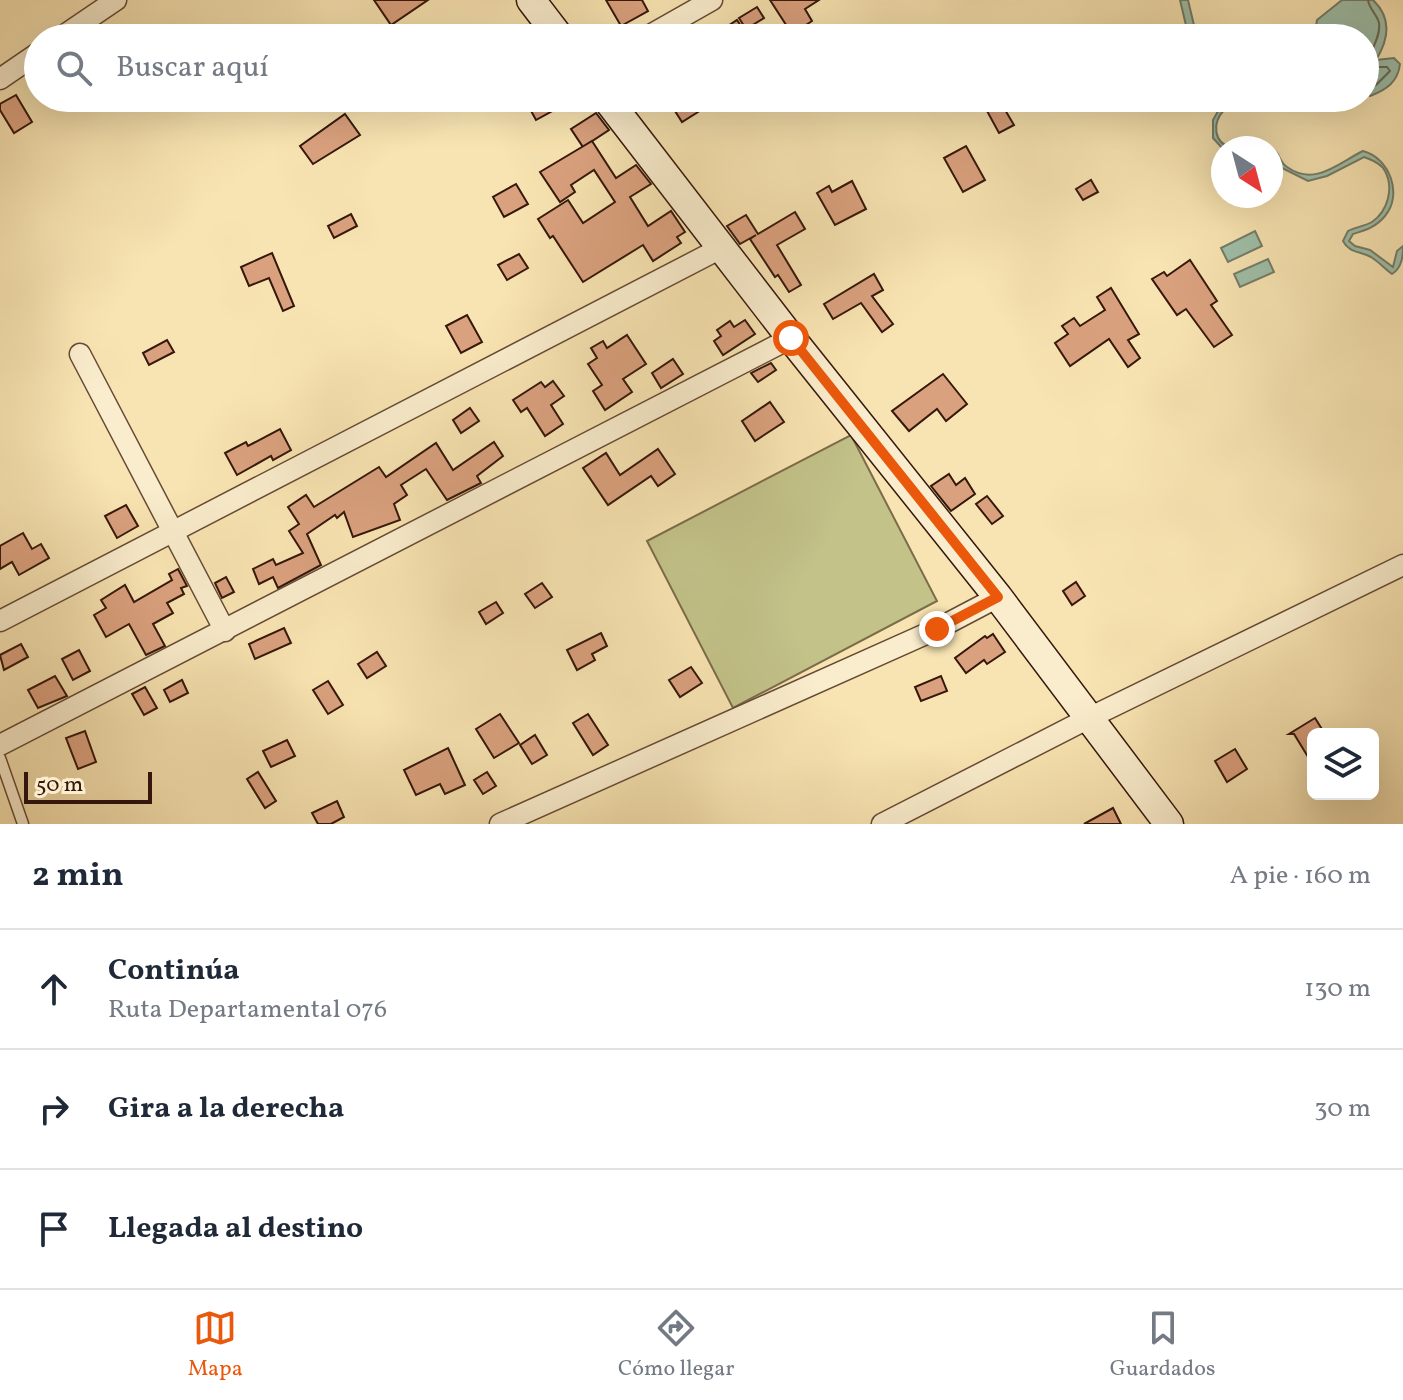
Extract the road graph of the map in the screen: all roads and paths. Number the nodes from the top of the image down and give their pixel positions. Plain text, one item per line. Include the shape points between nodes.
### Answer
1 (116, 0) edge
2 (531, 0) edge
3 (712, 0) edge
4 (81, 24) edge
5 (549, 24) edge
6 (670, 24) edge
7 (24, 63) edge
8 (0, 79) edge
9 (617, 112) edge
10 (721, 248) junction
11 (791, 338) junction
12 (80, 354) dead end
13 (173, 531) junction
14 (1403, 565) edge
15 (998, 597) junction
16 (0, 621) edge
17 (225, 631) junction
18 (1089, 718) junction
19 (0, 745) edge
20 (0, 758) edge
21 (23, 824) edge
22 (500, 824) edge
23 (882, 824) edge
24 (1169, 824) edge

1 - 4 street
2 - 5 main road
3 - 6 street
7 - 8 street
9 - 10 main road
10 - 11 main road
10 - 13 street
11 - 15 main road
11 - 17 street
12 - 13 street
13 - 16 street
13 - 17 street
14 - 18 street
15 - 18 main road
15 - 22 street
17 - 19 street
18 - 23 street
18 - 24 main road
20 - 21 lane

